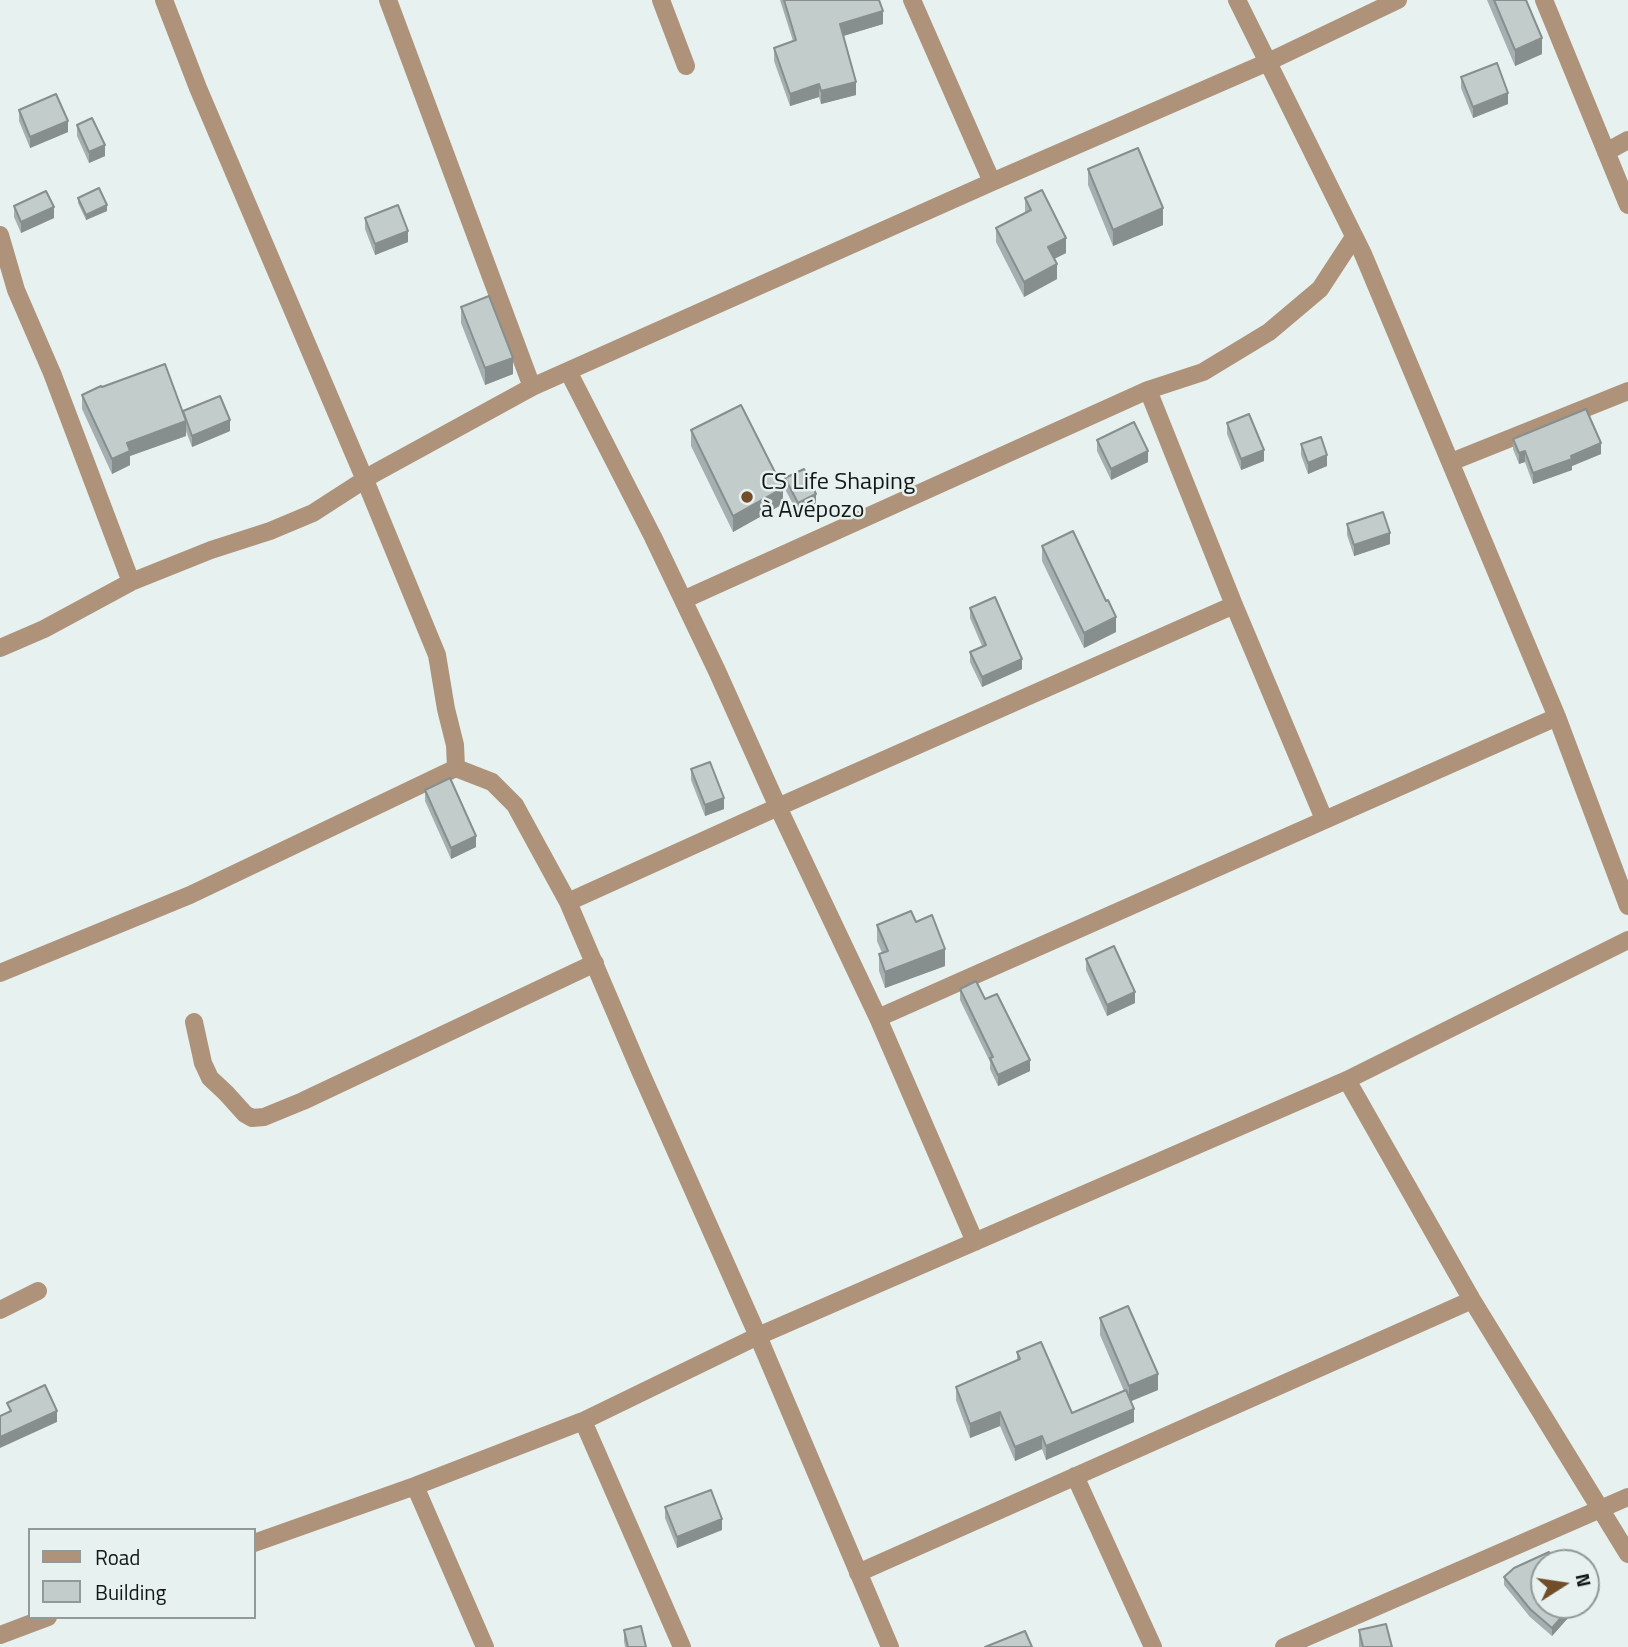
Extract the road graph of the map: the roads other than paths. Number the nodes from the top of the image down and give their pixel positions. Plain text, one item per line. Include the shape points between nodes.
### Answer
1 (164, 0) edge
2 (388, 0) edge
3 (661, 0) edge
4 (912, 0) edge
5 (1237, 0) edge
6 (1398, 0) edge
7 (1544, 0) edge
8 (1268, 62) junction
9 (686, 66) dead end
10 (1628, 140) edge
11 (1606, 152) junction
12 (992, 182) junction
13 (1628, 205) edge
14 (0, 235) edge
15 (1354, 237) junction
16 (568, 371) junction
17 (532, 387) junction
18 (1149, 390) junction
19 (1628, 391) edge
20 (1451, 462) junction
21 (365, 480) junction
22 (131, 582) junction
23 (683, 600) junction
24 (1234, 605) junction
25 (0, 648) edge
26 (1557, 717) junction
27 (456, 768) junction
28 (778, 807) junction
29 (1324, 819) junction
30 (568, 902) junction
31 (1628, 906) edge
32 (1628, 940) edge
33 (595, 963) junction
34 (0, 973) edge
35 (878, 1018) junction
36 (194, 1022) dead end
37 (1347, 1080) junction
38 (975, 1242) junction
39 (38, 1291) dead end
40 (1472, 1300) junction
41 (0, 1310) edge
42 (758, 1336) junction
43 (583, 1421) junction
44 (1075, 1476) junction
45 (415, 1486) junction
46 (1628, 1497) edge
47 (1601, 1509) junction
48 (256, 1542) edge
49 (1628, 1554) edge
50 (858, 1573) junction
51 (43, 1619) edge
52 (0, 1635) edge
53 (485, 1647) edge
54 (682, 1647) edge
55 (890, 1647) edge
56 (1153, 1647) edge
57 (1284, 1647) edge

1 - 21 street
2 - 17 street
3 - 9 street
4 - 12 street
5 - 8 street
6 - 8 street
7 - 11 street
8 - 12 street
8 - 15 street
10 - 11 street
11 - 13 street
12 - 16 street
14 - 22 street via 16,289
15 - 18 street via 1320,289 1269,332 1203,372
15 - 20 street
16 - 17 street
16 - 23 street
17 - 21 street
18 - 23 street
18 - 24 street
19 - 20 street
20 - 26 street
21 - 22 street via 313,513
21 - 27 street via 437,654
22 - 25 street
23 - 28 street
24 - 28 street
24 - 29 street
26 - 29 street
26 - 31 street
27 - 30 street via 492,782 515,804
27 - 34 street via 190,895
28 - 30 street
28 - 35 street
29 - 35 street
30 - 33 street
32 - 37 street
33 - 36 street via 264,1117 245,1114 210,1077
33 - 42 street
35 - 38 street
37 - 38 street
37 - 40 street
38 - 42 street
39 - 41 street
40 - 44 street
40 - 47 street
42 - 43 street
42 - 50 street
43 - 45 street
43 - 54 street
44 - 50 street
44 - 56 street
45 - 48 street
45 - 53 street
46 - 47 street
47 - 49 street
47 - 57 street
50 - 55 street
51 - 52 street

